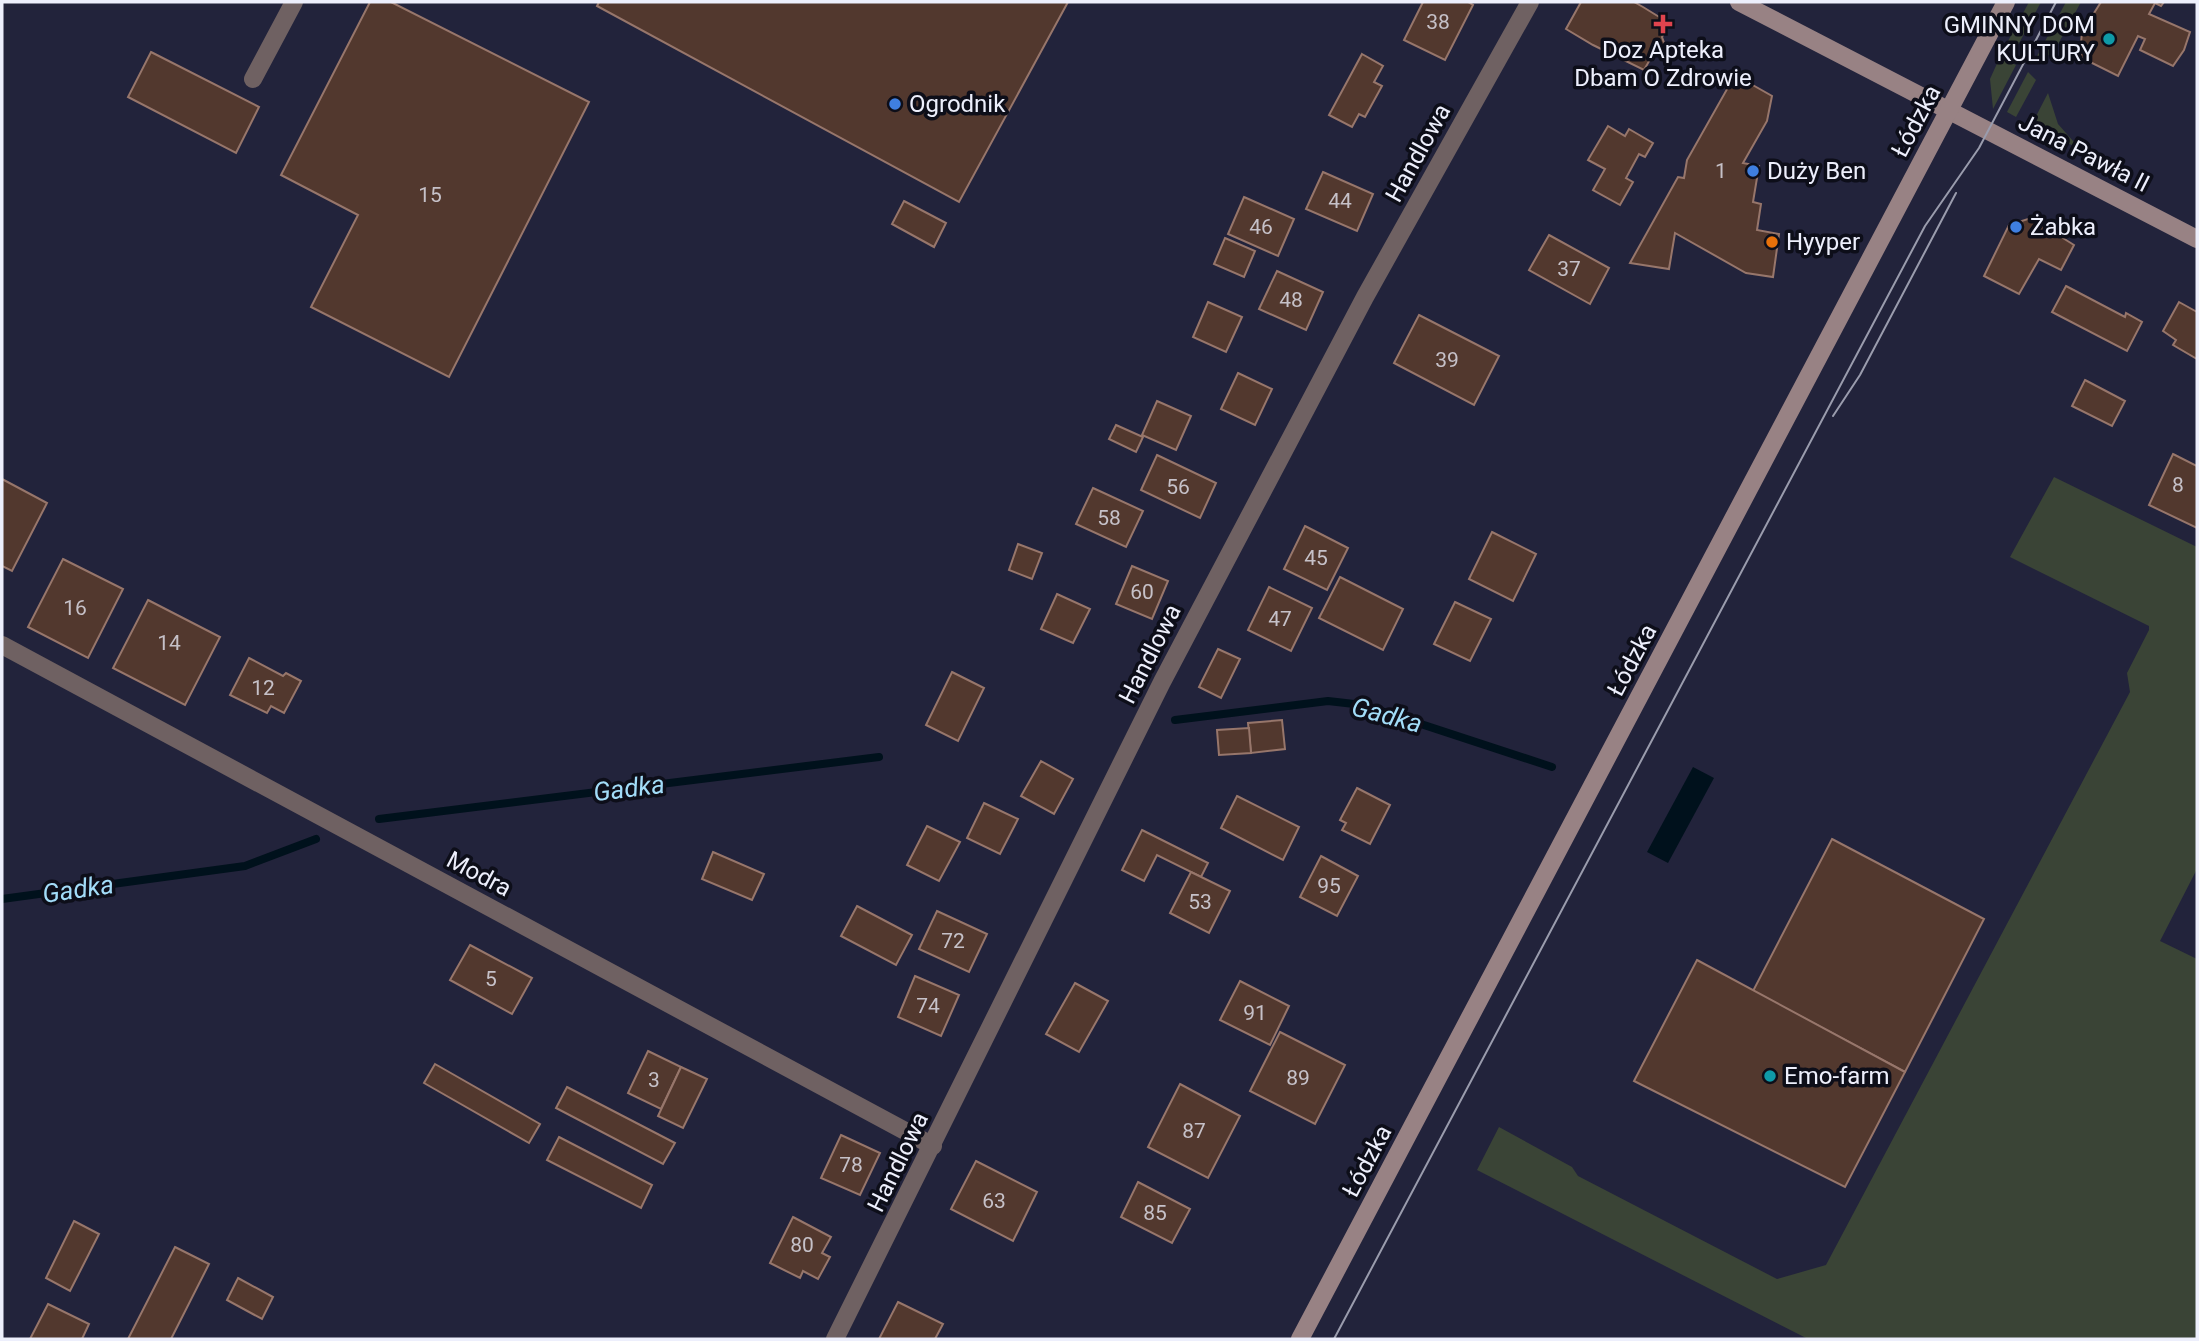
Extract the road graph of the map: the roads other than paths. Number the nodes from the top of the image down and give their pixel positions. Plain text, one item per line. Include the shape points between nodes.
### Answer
1 (294, 2) edge
2 (1530, 2) edge
3 (1739, 2) edge
4 (2006, 2) edge
5 (253, 79) dead end
6 (1949, 110) junction
7 (2197, 239) edge
8 (2, 645) edge
9 (933, 1146) junction
10 (835, 1339) edge
11 (1300, 1339) edge

1 - 5 street
2 - 9 street, Handlowa via 1365,297 1162,682
3 - 6 main road, Jana Pawła II
4 - 6 main road, Łódzka
6 - 7 main road, Jana Pawła II
6 - 11 main road, Łódzka
8 - 9 street, Modra
9 - 10 street, Handlowa

